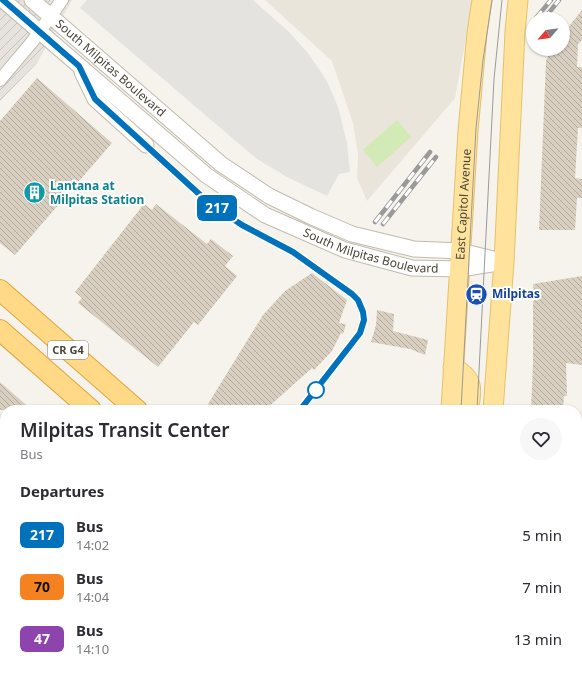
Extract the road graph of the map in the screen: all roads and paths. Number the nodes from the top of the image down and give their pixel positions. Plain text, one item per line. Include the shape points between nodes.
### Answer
1 (3, 0) edge
2 (32, 0) edge
3 (62, 0) edge
4 (482, 0) edge
5 (518, 0) edge
6 (50, 16) junction
7 (39, 32) junction
8 (79, 66) junction
9 (0, 80) edge
10 (146, 145) dead end
11 (460, 260) junction
12 (504, 262) junction
13 (0, 290) edge
14 (0, 330) edge
15 (453, 368) junction
16 (85, 405) edge
17 (131, 405) edge
18 (451, 405) edge
19 (469, 405) edge
20 (493, 405) edge

1 - 7 street, South Milpitas Boulevard
2 - 6 street, South Milpitas Boulevard
3 - 6 street
4 - 11 main road, East Capitol Avenue via 468,124
5 - 12 main road
6 - 7 street
6 - 11 street, South Milpitas Boulevard via 221,164 269,196 352,234
7 - 8 street, South Milpitas Boulevard
7 - 9 street
8 - 10 street via 95,99
8 - 11 street, South Milpitas Boulevard via 206,174 264,215 338,247 376,260 412,268
11 - 12 street, South Milpitas Boulevard
11 - 15 main road, East Capitol Avenue
12 - 20 main road
13 - 17 highway, CR G4
14 - 16 highway, CR G4
15 - 18 main road, East Capitol Avenue
15 - 19 main road via 466,375 469,380

